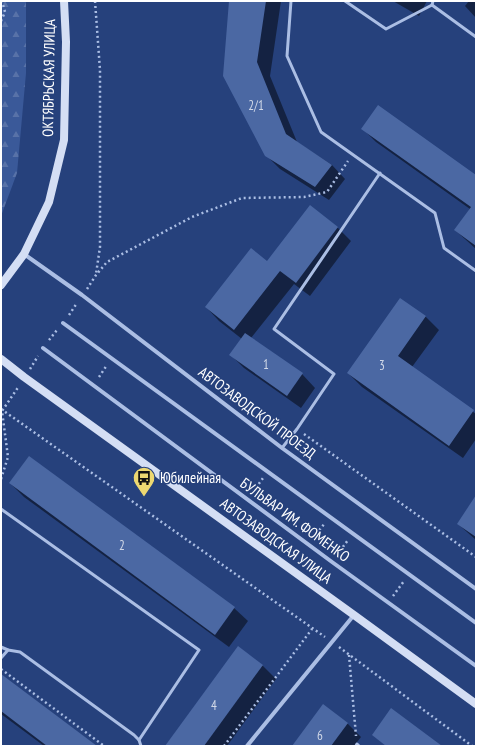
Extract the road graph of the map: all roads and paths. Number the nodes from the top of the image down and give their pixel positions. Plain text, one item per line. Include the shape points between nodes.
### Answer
1 (2, 1) edge
2 (64, 1) edge
3 (95, 1) edge
4 (291, 1) edge
5 (345, 1) edge
6 (433, 3) edge
7 (1, 21) edge
8 (476, 37) edge
9 (352, 154) junction
10 (380, 173) junction
11 (24, 254) junction
12 (476, 271) edge
13 (96, 274) junction
14 (1, 285) edge
15 (90, 285) dead end
16 (63, 323) dead end
17 (43, 348) dead end
18 (112, 358) junction
19 (1, 359) edge
20 (93, 385) junction
21 (2, 410) edge
22 (297, 429) junction
23 (282, 448) junction
24 (268, 471) junction
25 (1, 480) edge
26 (247, 499) junction
27 (1, 509) edge
28 (330, 516) junction
29 (353, 533) junction
30 (309, 545) junction
31 (476, 557) edge
32 (332, 562) junction
33 (409, 574) junction
34 (476, 589) edge
35 (389, 603) junction
36 (354, 615) junction
37 (476, 623) edge
38 (312, 628) junction
39 (332, 641) junction
40 (1, 646) edge
41 (8, 650) junction
42 (349, 654) junction
43 (1, 658) edge
44 (476, 666) edge
45 (1, 669) edge
46 (476, 704) edge
47 (139, 740) junction
48 (357, 745) edge
49 (104, 746) edge
50 (141, 746) edge
51 (224, 746) edge
52 (247, 746) edge
53 (472, 746) edge

1 - 7 path via 6,12
2 - 11 street, ОКТЯБРЬСКАЯ УЛИЦА via 64,140 49,202
3 - 13 path via 100,70 100,247
4 - 9 lane via 287,56 321,132
5 - 6 lane via 386,29
6 - 8 lane
9 - 10 lane
9 - 13 path via 327,192 304,197 242,198 192,217 107,262
10 - 12 lane via 435,213 444,248
10 - 22 lane via 274,329 334,374
11 - 14 street, ОКТЯБРЬСКАЯ УЛИЦА
11 - 23 street, АВТОЗАВОДСКОЙ ПРОЕЗД via 82,295
13 - 15 path
16 - 18 street, БУЛЬВАР ИМ. ФОМЕНКО
17 - 20 street, БУЛЬВАР ИМ. ФОМЕНКО
18 - 20 path
18 - 24 street, БУЛЬВАР ИМ. ФОМЕНКО
19 - 36 street, АВТОЗАВОДСКАЯ УЛИЦА
20 - 26 street, БУЛЬВАР ИМ. ФОМЕНКО
21 - 25 path via 8,457
21 - 38 path
22 - 23 lane
22 - 31 path
23 - 34 street, АВТОЗАВОДСКОЙ ПРОЕЗД
24 - 26 path
24 - 28 street, БУЛЬВАР ИМ. ФОМЕНКО
26 - 30 street, БУЛЬВАР ИМ. ФОМЕНКО
27 - 47 lane via 199,650
28 - 29 street, БУЛЬВАР ИМ. ФОМЕНКО
28 - 30 path
29 - 32 path
29 - 33 street, БУЛЬВАР ИМ. ФОМЕНКО
30 - 32 street, БУЛЬВАР ИМ. ФОМЕНКО
32 - 35 street, БУЛЬВАР ИМ. ФОМЕНКО
33 - 35 path
33 - 37 street, БУЛЬВАР ИМ. ФОМЕНКО
35 - 44 street, БУЛЬВАР ИМ. ФОМЕНКО
36 - 39 street
36 - 46 street, АВТОЗАВОДСКАЯ УЛИЦА
38 - 39 path
38 - 51 path
39 - 42 path
39 - 52 street
40 - 41 lane
41 - 43 lane
41 - 47 lane via 20,652
42 - 48 path
42 - 53 path
45 - 49 path
47 - 50 lane

